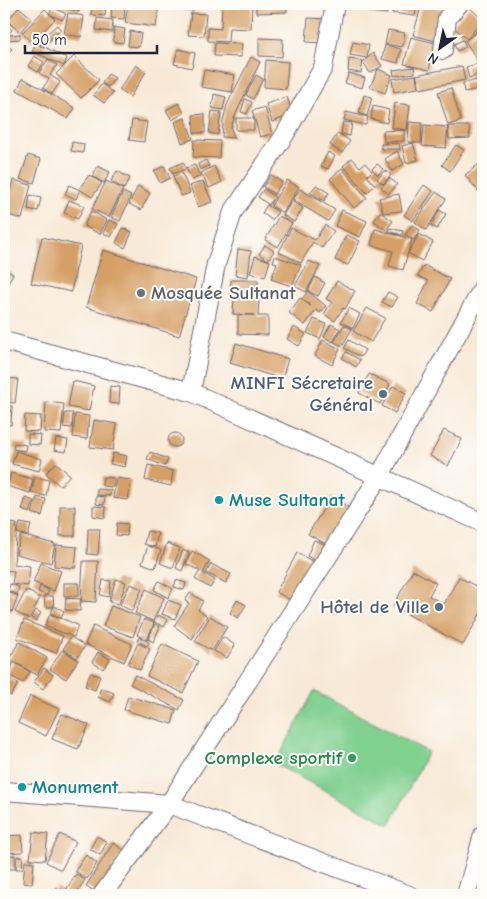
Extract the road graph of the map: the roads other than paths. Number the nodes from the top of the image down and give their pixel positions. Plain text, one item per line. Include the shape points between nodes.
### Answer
1 (335, 4) edge
2 (459, 4) edge
3 (444, 50) dead end
4 (483, 287) edge
5 (4, 341) edge
6 (191, 392) junction
7 (379, 477) junction
8 (483, 523) edge
9 (4, 791) edge
10 (169, 804) junction
11 (483, 835) edge
12 (473, 889) edge
13 (102, 895) edge
14 (409, 895) edge

1 - 6 street via 323,68 284,136 233,212 216,264
2 - 3 street via 446,18
4 - 7 street
5 - 6 street
6 - 7 street
7 - 8 street
7 - 10 street
9 - 10 street
10 - 13 street
10 - 14 street
11 - 12 street

